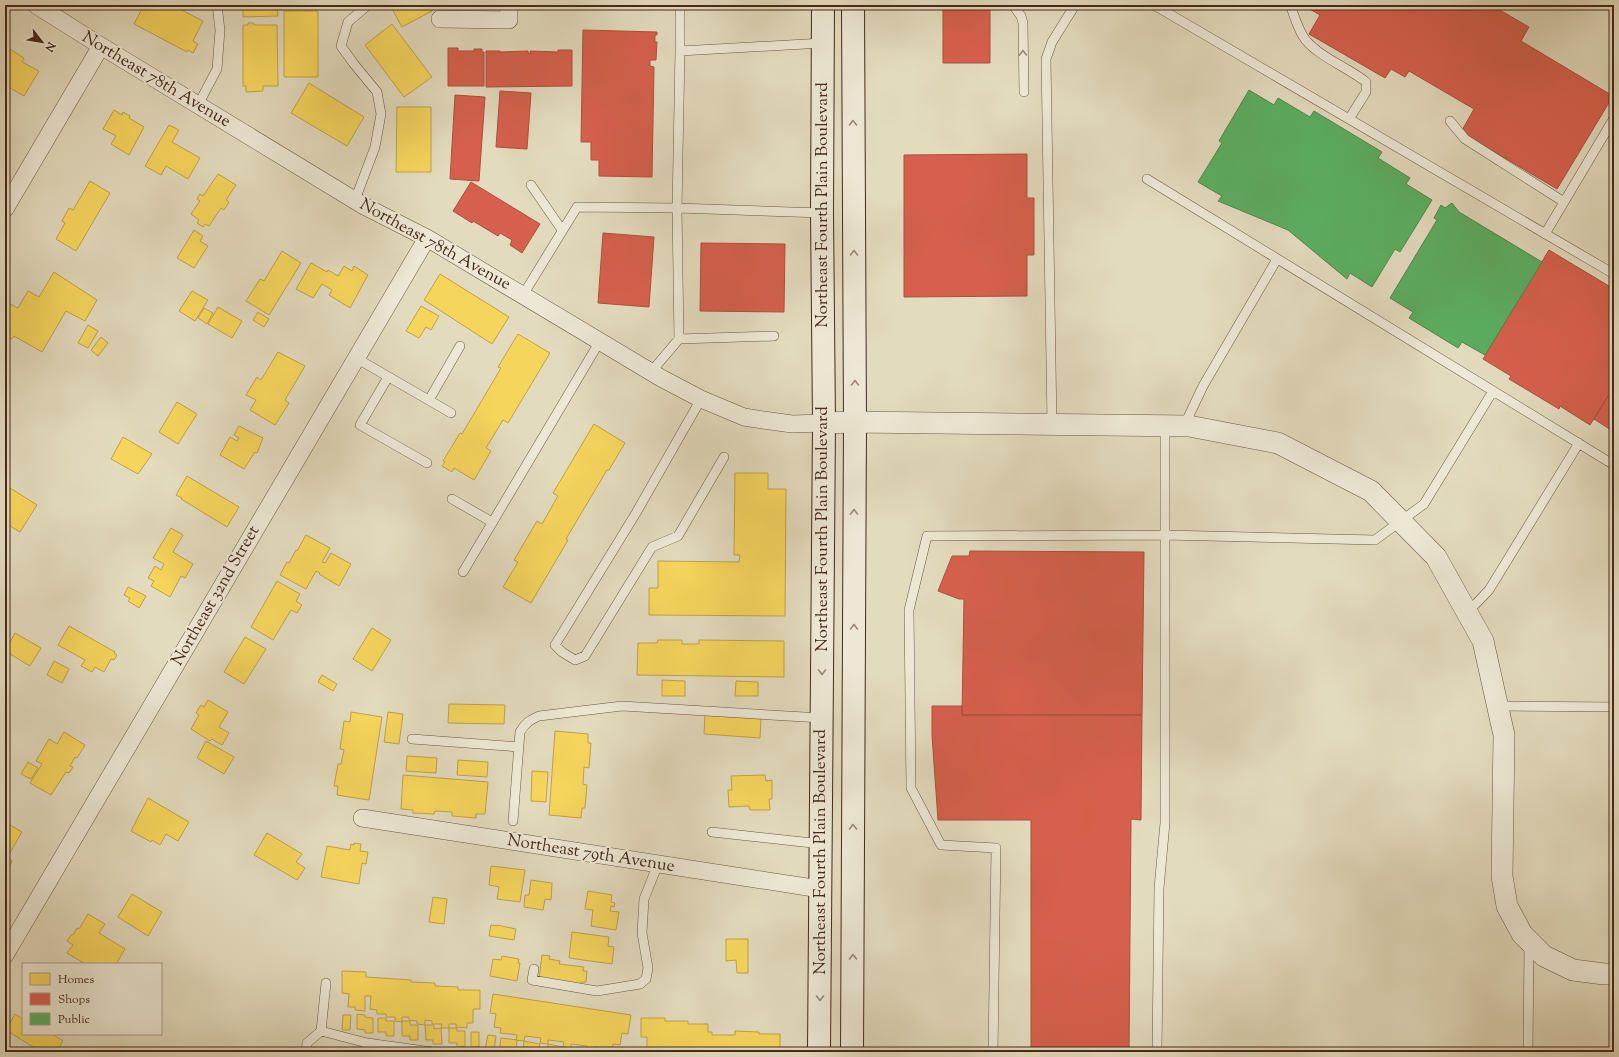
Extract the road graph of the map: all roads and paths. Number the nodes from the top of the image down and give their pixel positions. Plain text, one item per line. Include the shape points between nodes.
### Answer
1 (36, 5) edge
2 (217, 5) edge
3 (368, 5) edge
4 (509, 5) edge
5 (680, 5) edge
6 (823, 5) edge
7 (853, 5) edge
8 (1013, 5) edge
9 (1075, 5) edge
10 (1154, 5) edge
11 (1294, 5) edge
12 (440, 20) dead end
13 (823, 43) junction
14 (101, 46) junction
15 (680, 50) junction
16 (1024, 92) dead end
17 (198, 105) junction
18 (1614, 118) edge
19 (1349, 119) junction
20 (1450, 121) dead end
21 (1147, 179) dead end
22 (531, 185) dead end
23 (355, 200) junction
24 (1564, 202) junction
25 (677, 208) junction
26 (5, 209) edge
27 (822, 213) junction
28 (562, 230) junction
29 (1545, 234) junction
30 (427, 238) junction
31 (1277, 259) junction
32 (1614, 274) edge
33 (523, 295) junction
34 (774, 336) dead end
35 (679, 339) junction
36 (600, 341) junction
37 (460, 346) dead end
38 (356, 358) junction
39 (651, 372) junction
40 (388, 377) junction
41 (1493, 391) junction
42 (701, 399) junction
43 (429, 400) junction
44 (451, 413) dead end
45 (855, 422) junction
46 (824, 423) junction
47 (1052, 424) junction
48 (1175, 426) junction
49 (1579, 443) junction
50 (724, 457) dead end
51 (427, 463) dead end
52 (1614, 465) edge
53 (452, 499) dead end
54 (492, 522) junction
55 (1400, 522) junction
56 (1165, 535) junction
57 (463, 572) dead end
58 (1467, 613) junction
59 (1497, 706) junction
60 (1614, 707) edge
61 (822, 718) junction
62 (412, 739) dead end
63 (519, 747) junction
64 (362, 818) dead end
65 (513, 821) dead end
66 (712, 832) dead end
67 (820, 844) junction
68 (658, 864) junction
69 (820, 889) junction
70 (1529, 941) junction
71 (5, 954) edge
72 (534, 969) dead end
73 (1614, 974) edge
74 (326, 983) dead end
75 (321, 1031) junction
76 (367, 1047) edge
77 (306, 1052) edge
78 (432, 1052) edge
79 (819, 1052) edge
80 (852, 1052) edge
81 (993, 1052) edge
82 (1158, 1052) edge
83 (1528, 1052) edge

1 - 14 street, Northeast 78th Avenue
2 - 17 lane via 220,30 217,69
3 - 23 lane via 348,22 341,46 377,92 381,114 375,147
4 - 12 street via 509,20
5 - 15 lane
6 - 13 main road, Northeast Fourth Plain Boulevard
45 -> 7 main road, Northeast Fourth Plain Boulevard
16 -> 8 lane via 1023,23 1022,16
9 - 47 lane via 1052,42 1046,59
10 - 19 lane
11 - 19 lane via 1292,10 1303,37 1318,52 1366,82 1366,92
13 - 15 lane
13 - 27 main road, Northeast Fourth Plain Boulevard
14 - 17 street, Northeast 78th Avenue
14 - 26 street
15 - 25 lane
17 - 23 street, Northeast 78th Avenue
18 - 24 lane
19 - 29 lane
20 - 24 lane via 1465,139
21 - 31 lane
22 - 28 lane
23 - 30 street, Northeast 78th Avenue
24 - 29 lane
25 - 27 lane
25 - 28 lane via 576,207
25 - 35 lane
27 - 46 main road, Northeast Fourth Plain Boulevard
28 - 33 lane
29 - 32 lane
30 - 33 street, Northeast 78th Avenue
30 - 38 street, Northeast 32nd Street
31 - 41 lane
31 - 48 lane via 1203,386
33 - 36 street, Northeast 78th Avenue
34 - 35 lane
35 - 39 lane
36 - 39 street, Northeast 78th Avenue
36 - 54 lane
37 - 43 lane
38 - 40 lane
38 - 71 street, Northeast 32nd Street
39 - 42 street, Northeast 78th Avenue
40 - 43 lane
40 - 51 lane via 360,425
41 - 49 lane
41 - 55 lane via 1424,504
42 - 46 street, Northeast 78th Avenue via 744,416 763,420 792,424
42 - 50 lane via 636,513 555,645 562,652 575,660 585,656 652,546 678,536
43 - 44 lane
45 - 46 street, Northeast 78th Avenue
45 - 47 street, Northeast 78th Avenue
80 -> 45 main road, Northeast Fourth Plain Boulevard
46 -> 61 main road, Northeast Fourth Plain Boulevard
47 - 48 street, Northeast 78th Avenue
48 - 55 street, Northeast 78th Avenue via 1278,443 1371,491
48 - 56 lane
49 - 52 lane
49 - 58 lane via 1489,590
53 - 54 lane
54 - 57 lane
55 - 56 lane via 1374,540
55 - 58 street, Northeast 78th Avenue via 1436,557
56 - 81 lane via 927,536 909,610 910,788 941,845 996,848
56 - 82 lane via 1165,824 1159,888
58 - 59 street, Northeast 78th Avenue via 1483,641
59 - 60 lane
59 - 70 street, Northeast 78th Avenue via 1504,735 1502,876 1507,906 1522,934
61 - 63 lane via 622,706 531,719 524,724 520,732
61 - 67 main road, Northeast Fourth Plain Boulevard
62 - 63 lane
63 - 65 lane
64 - 68 street, Northeast 79th Avenue
66 - 67 lane
67 - 69 main road, Northeast Fourth Plain Boulevard
68 - 69 street, Northeast 79th Avenue
68 - 72 lane via 644,899 642,933 648,968 646,979 640,984 597,991 532,980
69 -> 79 main road, Northeast Fourth Plain Boulevard
70 - 73 street, Northeast 78th Avenue via 1544,956 1573,970
70 - 83 lane
74 - 75 lane
75 - 76 lane
75 - 77 lane via 307,1044
76 - 78 lane

